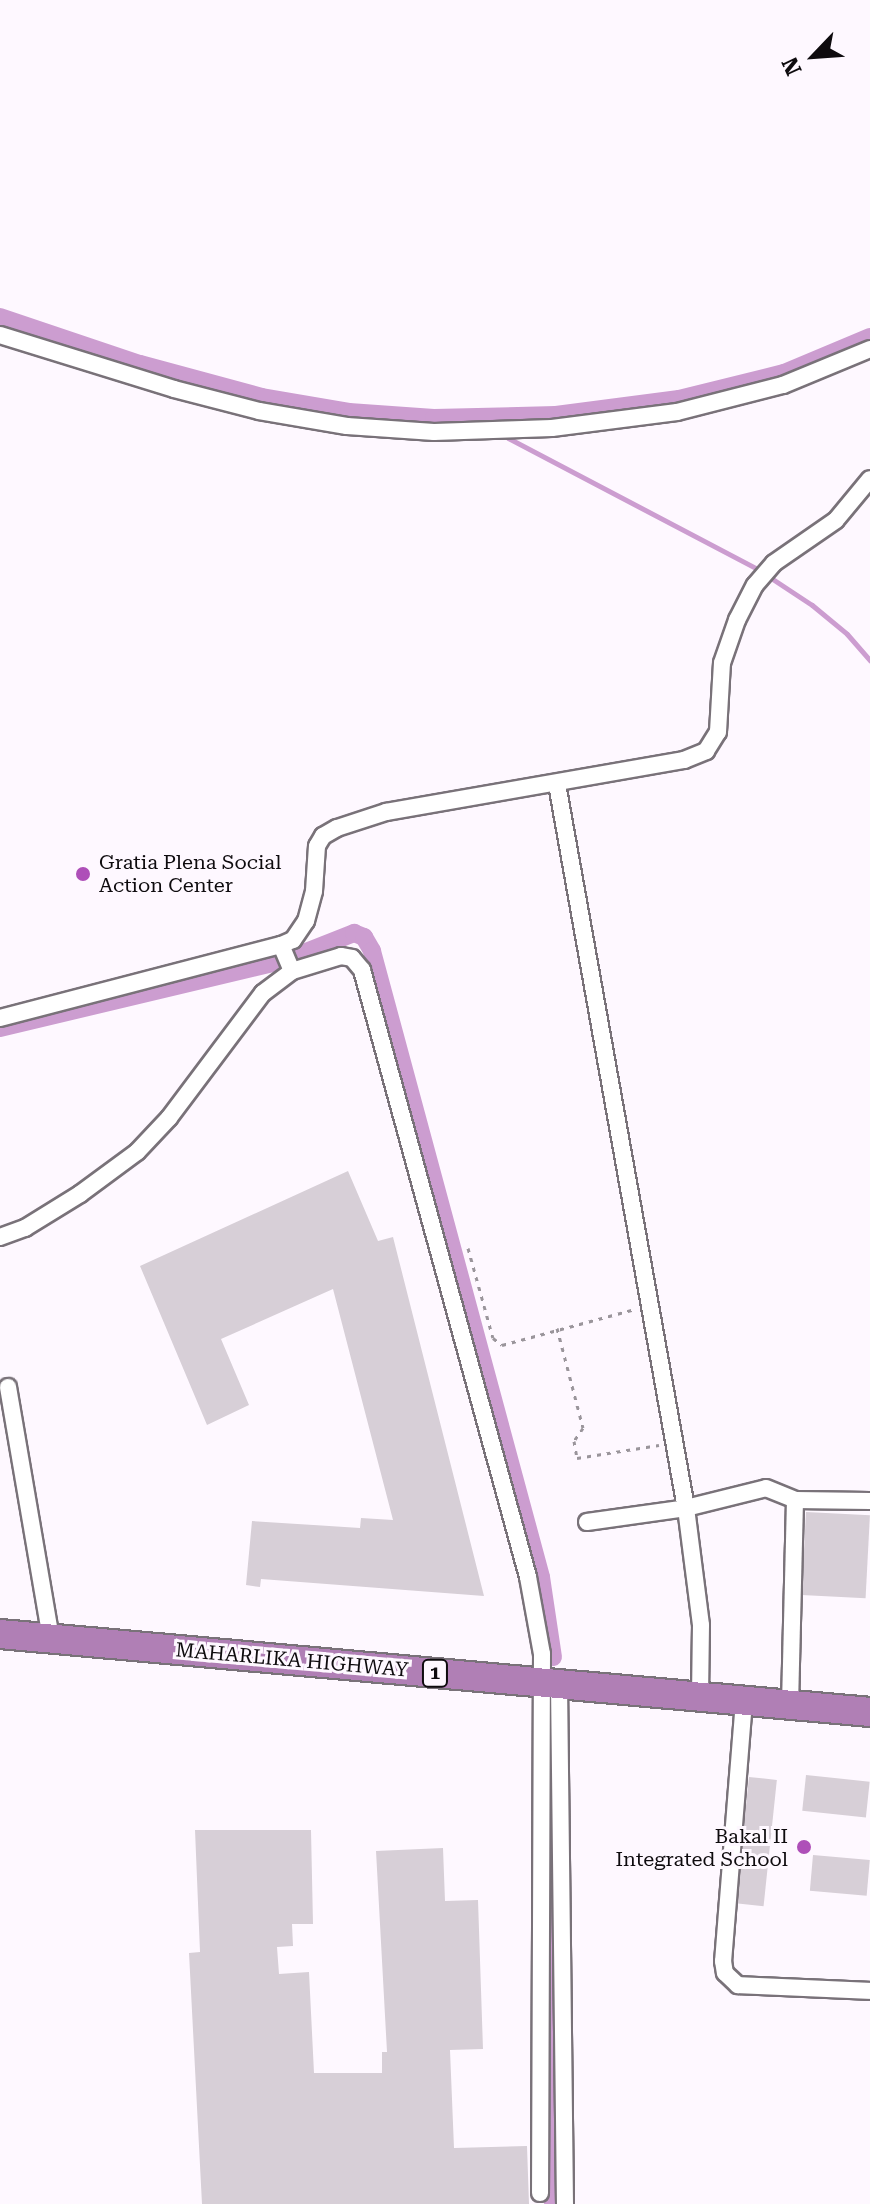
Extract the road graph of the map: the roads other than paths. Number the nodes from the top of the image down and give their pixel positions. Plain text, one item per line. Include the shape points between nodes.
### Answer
1 (0, 335) edge
2 (870, 349) edge
3 (870, 479) edge
4 (557, 784) junction
5 (281, 945) junction
6 (292, 971) junction
7 (0, 1018) edge
8 (0, 1237) edge
9 (8, 1387) dead end
10 (795, 1500) junction
11 (870, 1501) edge
12 (686, 1508) junction
13 (587, 1522) dead end
14 (0, 1634) edge
15 (51, 1638) junction
16 (551, 1684) junction
17 (700, 1697) junction
18 (744, 1701) junction
19 (790, 1705) junction
20 (870, 1712) edge
21 (870, 1991) edge
22 (540, 2193) dead end
23 (565, 2204) edge

1 - 2 street via 259,411 347,426 434,432 552,428 677,412 783,385
3 - 4 street via 836,520 774,563 755,585 722,663 718,732 706,751 684,760
4 - 5 street via 386,812 326,833 317,846 306,921 297,936
4 - 12 street
5 - 6 street
5 - 7 street
6 - 8 street via 263,993 137,1152 80,1194
6 - 16 street via 341,956 355,960 364,976 528,1577
9 - 15 street
10 - 11 street
10 - 12 street via 766,1488
10 - 19 street
12 - 13 street
12 - 17 street via 701,1625
14 - 15 highway, MAHARLIKA HIGHWAY / 1
15 - 16 highway, MAHARLIKA HIGHWAY / 1
16 - 17 highway, MAHARLIKA HIGHWAY / 1
16 - 22 street
16 - 23 street
17 - 18 highway, MAHARLIKA HIGHWAY / 1
18 - 19 highway, MAHARLIKA HIGHWAY / 1
18 - 21 street via 725,1973 738,1985
19 - 20 highway, MAHARLIKA HIGHWAY / 1

